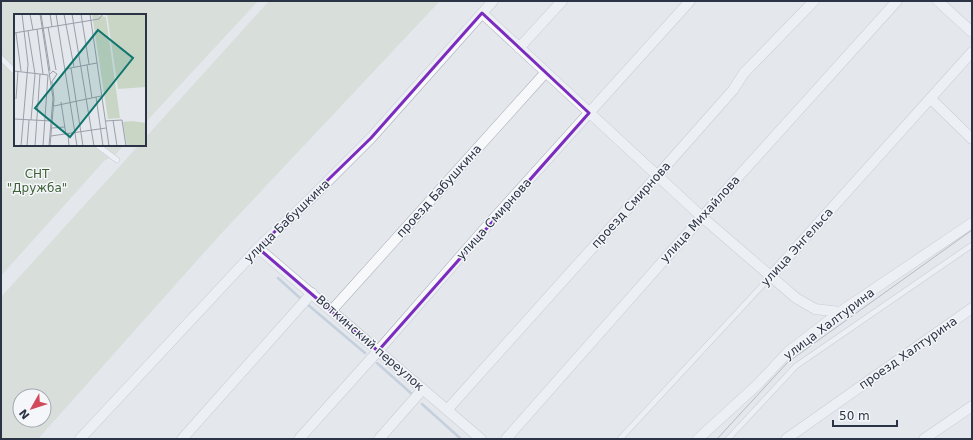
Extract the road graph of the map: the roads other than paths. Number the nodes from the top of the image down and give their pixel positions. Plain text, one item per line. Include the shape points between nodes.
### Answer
1 (493, 1) edge
2 (562, 1) edge
3 (690, 1) edge
4 (814, 1) edge
5 (897, 1) edge
6 (938, 1) edge
7 (482, 13) junction
8 (972, 31) edge
9 (519, 48) junction
10 (972, 52) edge
11 (1, 58) edge
12 (14, 71) edge
13 (546, 72) junction
14 (931, 99) junction
15 (589, 113) junction
16 (972, 139) edge
17 (98, 146) edge
18 (117, 160) dead end
19 (657, 176) junction
20 (702, 217) junction
21 (970, 228) edge
22 (972, 245) edge
23 (258, 248) junction
24 (771, 276) junction
25 (312, 293) junction
26 (972, 308) edge
27 (332, 310) junction
28 (840, 312) junction
29 (378, 351) junction
30 (423, 389) junction
31 (972, 406) edge
32 (447, 410) junction
33 (80, 439) edge
34 (182, 439) edge
35 (299, 439) edge
36 (379, 439) edge
37 (481, 439) edge
38 (506, 439) edge
39 (620, 439) edge
40 (698, 439) edge
41 (728, 439) edge
42 (786, 439) edge
43 (924, 439) edge

1 - 7 street, улица Бабушкина
2 - 9 street
3 - 15 street, улица Смирнова
4 - 19 street, проезд Смирнова via 744,73 733,90
5 - 20 street, улица Михайлова
6 - 8 street
7 - 9 street
7 - 23 street, улица Бабушкина via 371,138
9 - 13 street
10 - 14 street, улица Энгельса
11 - 12 lane
13 - 15 street
13 - 27 street, проезд Бабушкина
14 - 16 street
14 - 24 street, улица Энгельса
15 - 19 street
15 - 29 street, улица Смирнова
17 - 18 lane
19 - 20 street
19 - 32 street, проезд Смирнова
20 - 24 street
20 - 38 street, улица Михайлова
21 - 28 street, улица Халтурина
22 - 41 lane via 796,366
23 - 25 street, Воткинский переулок
23 - 33 street, улица Бабушкина
24 - 28 street via 796,298 814,309
24 - 39 lane, улица Энгельса
25 - 27 street, Воткинский переулок
25 - 34 street
26 - 42 street, проезд Халтурина
27 - 29 street, Воткинский переулок
28 - 40 street, улица Халтурина via 789,351 757,385
29 - 30 street, Воткинский переулок
29 - 35 street, улица Смирнова
30 - 32 street, Воткинский переулок
30 - 36 street
31 - 43 street
32 - 37 street, Воткинский переулок

